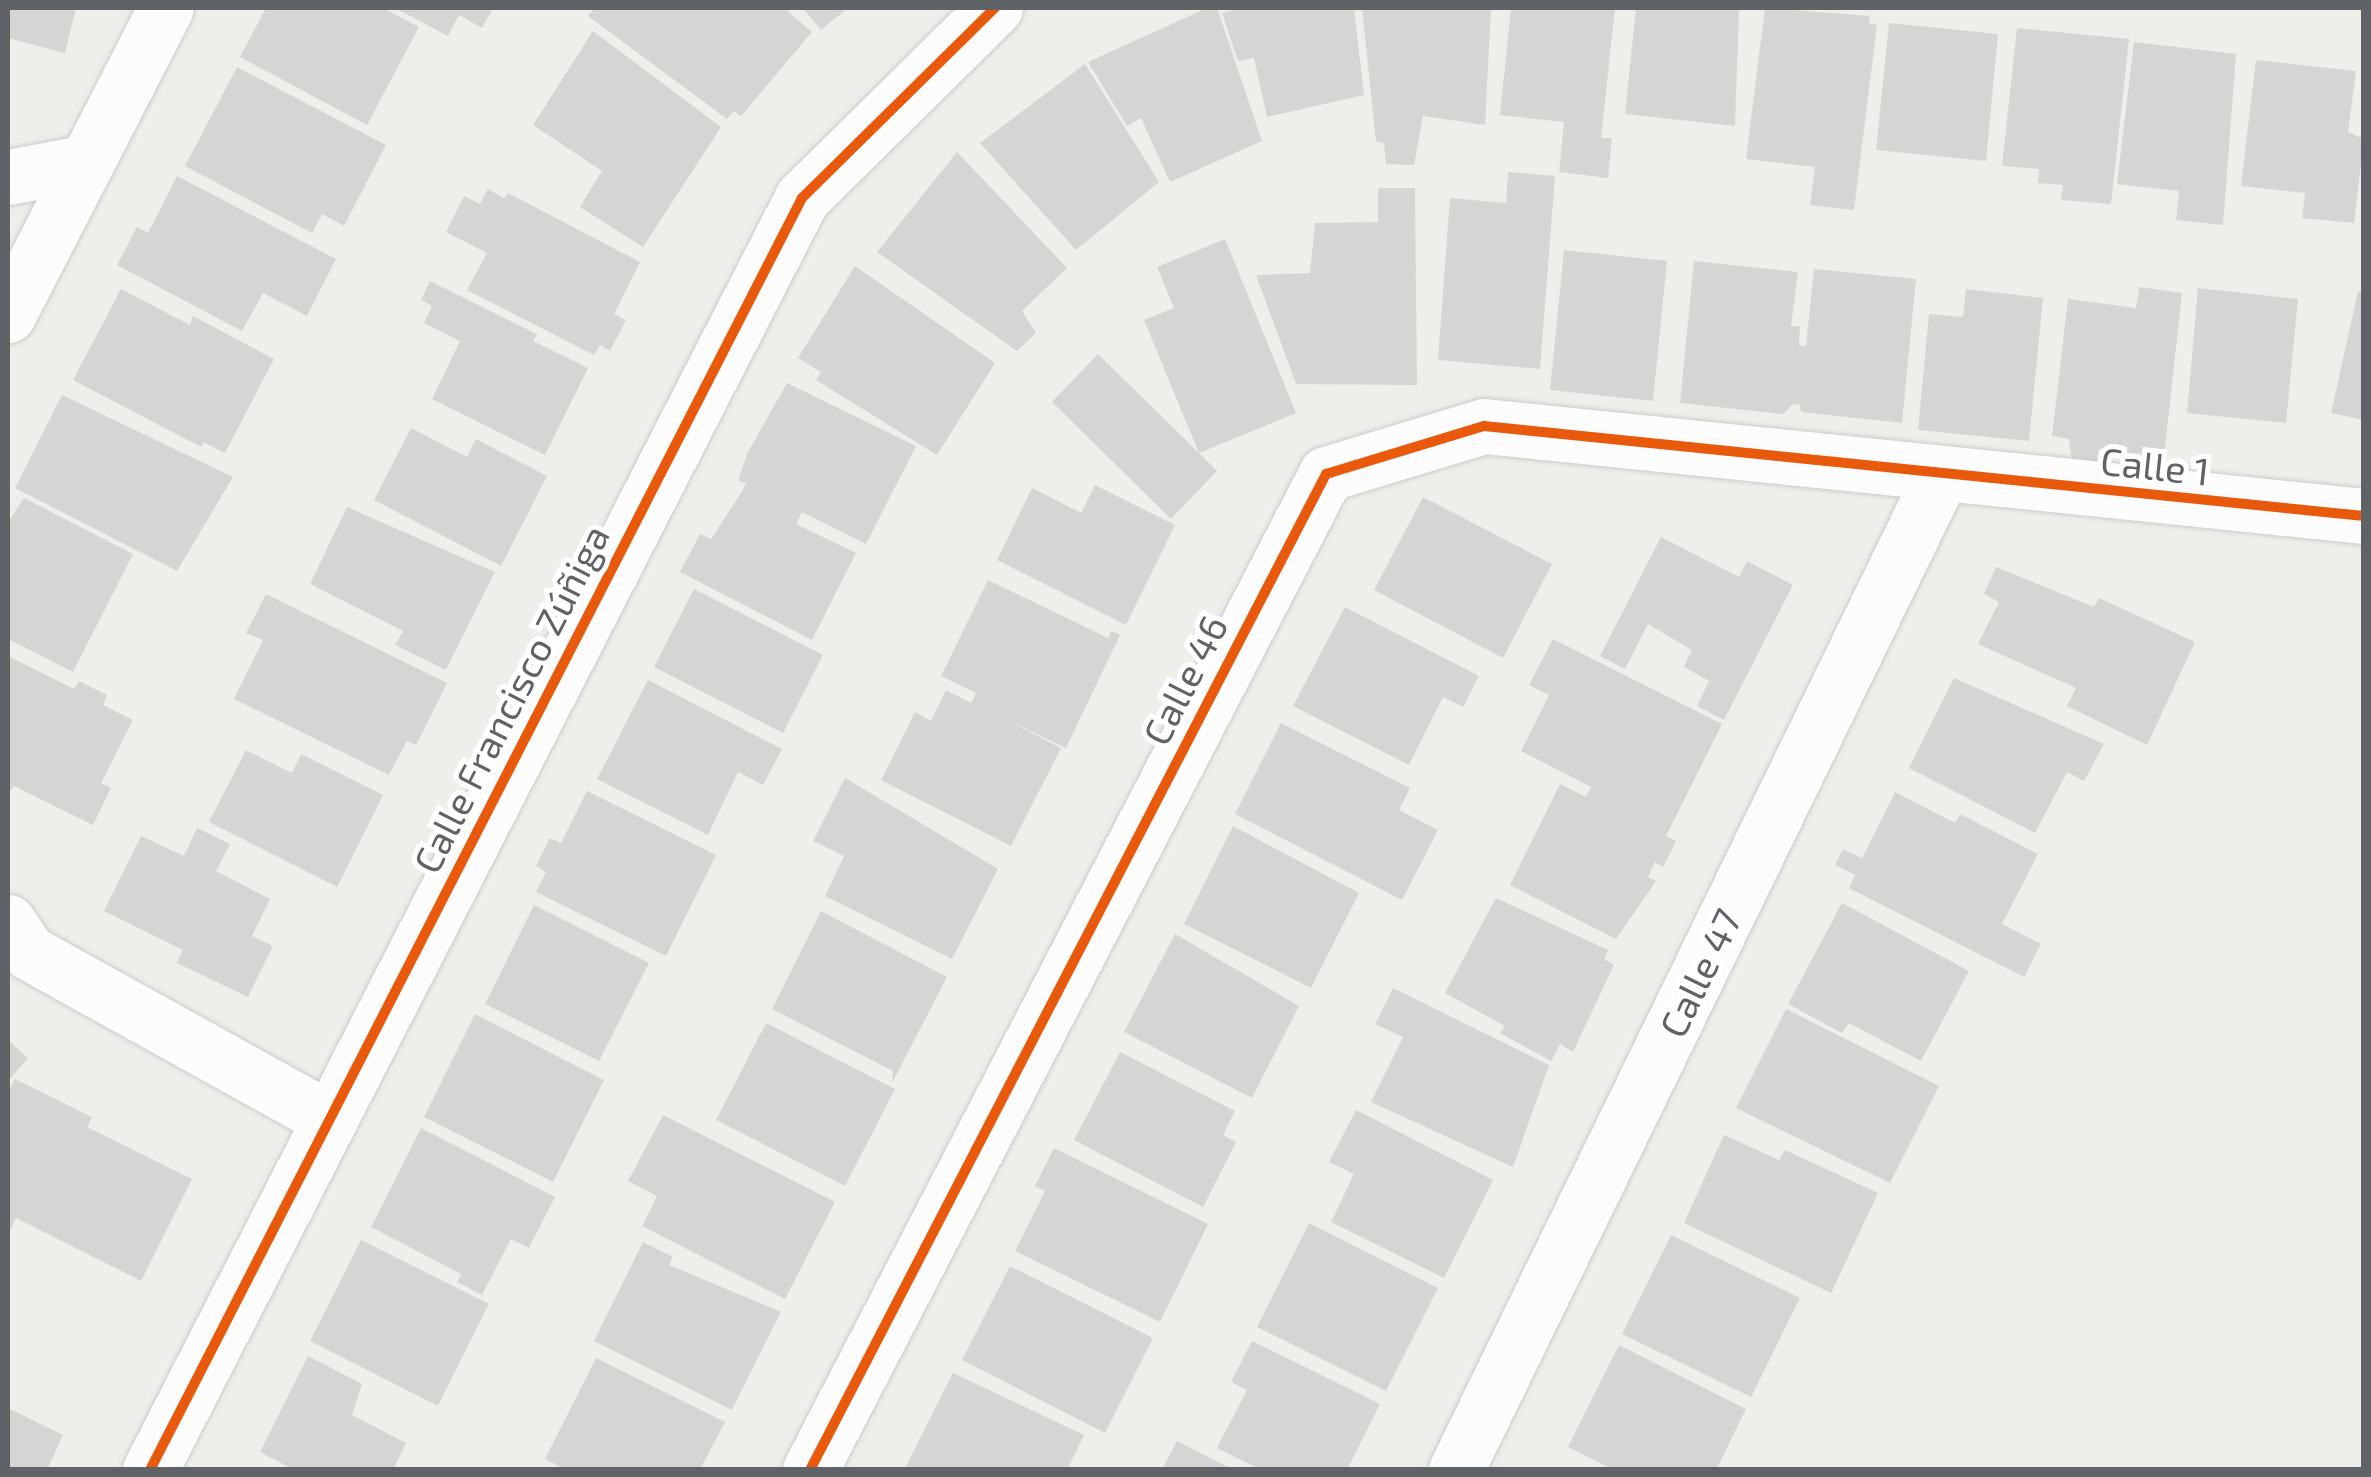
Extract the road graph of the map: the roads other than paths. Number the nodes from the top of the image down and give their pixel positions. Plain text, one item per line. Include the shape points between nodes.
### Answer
1 (166, 8) edge
2 (994, 8) edge
3 (83, 162) junction
4 (8, 177) edge
5 (8, 315) edge
6 (1942, 475) junction
7 (2364, 516) edge
8 (8, 922) edge
9 (329, 1119) junction
10 (150, 1470) edge
11 (810, 1470) edge
12 (1456, 1470) edge

1 - 3 street
2 - 9 street, Calle Francisco Zúñiga via 802,198
3 - 4 street
3 - 5 street
6 - 7 street, Calle 1
6 - 11 street, Calle 46 via 1484,426 1326,474
6 - 12 street, Calle 47
8 - 9 street via 28,952
9 - 10 street, Calle Francisco Zúñiga

